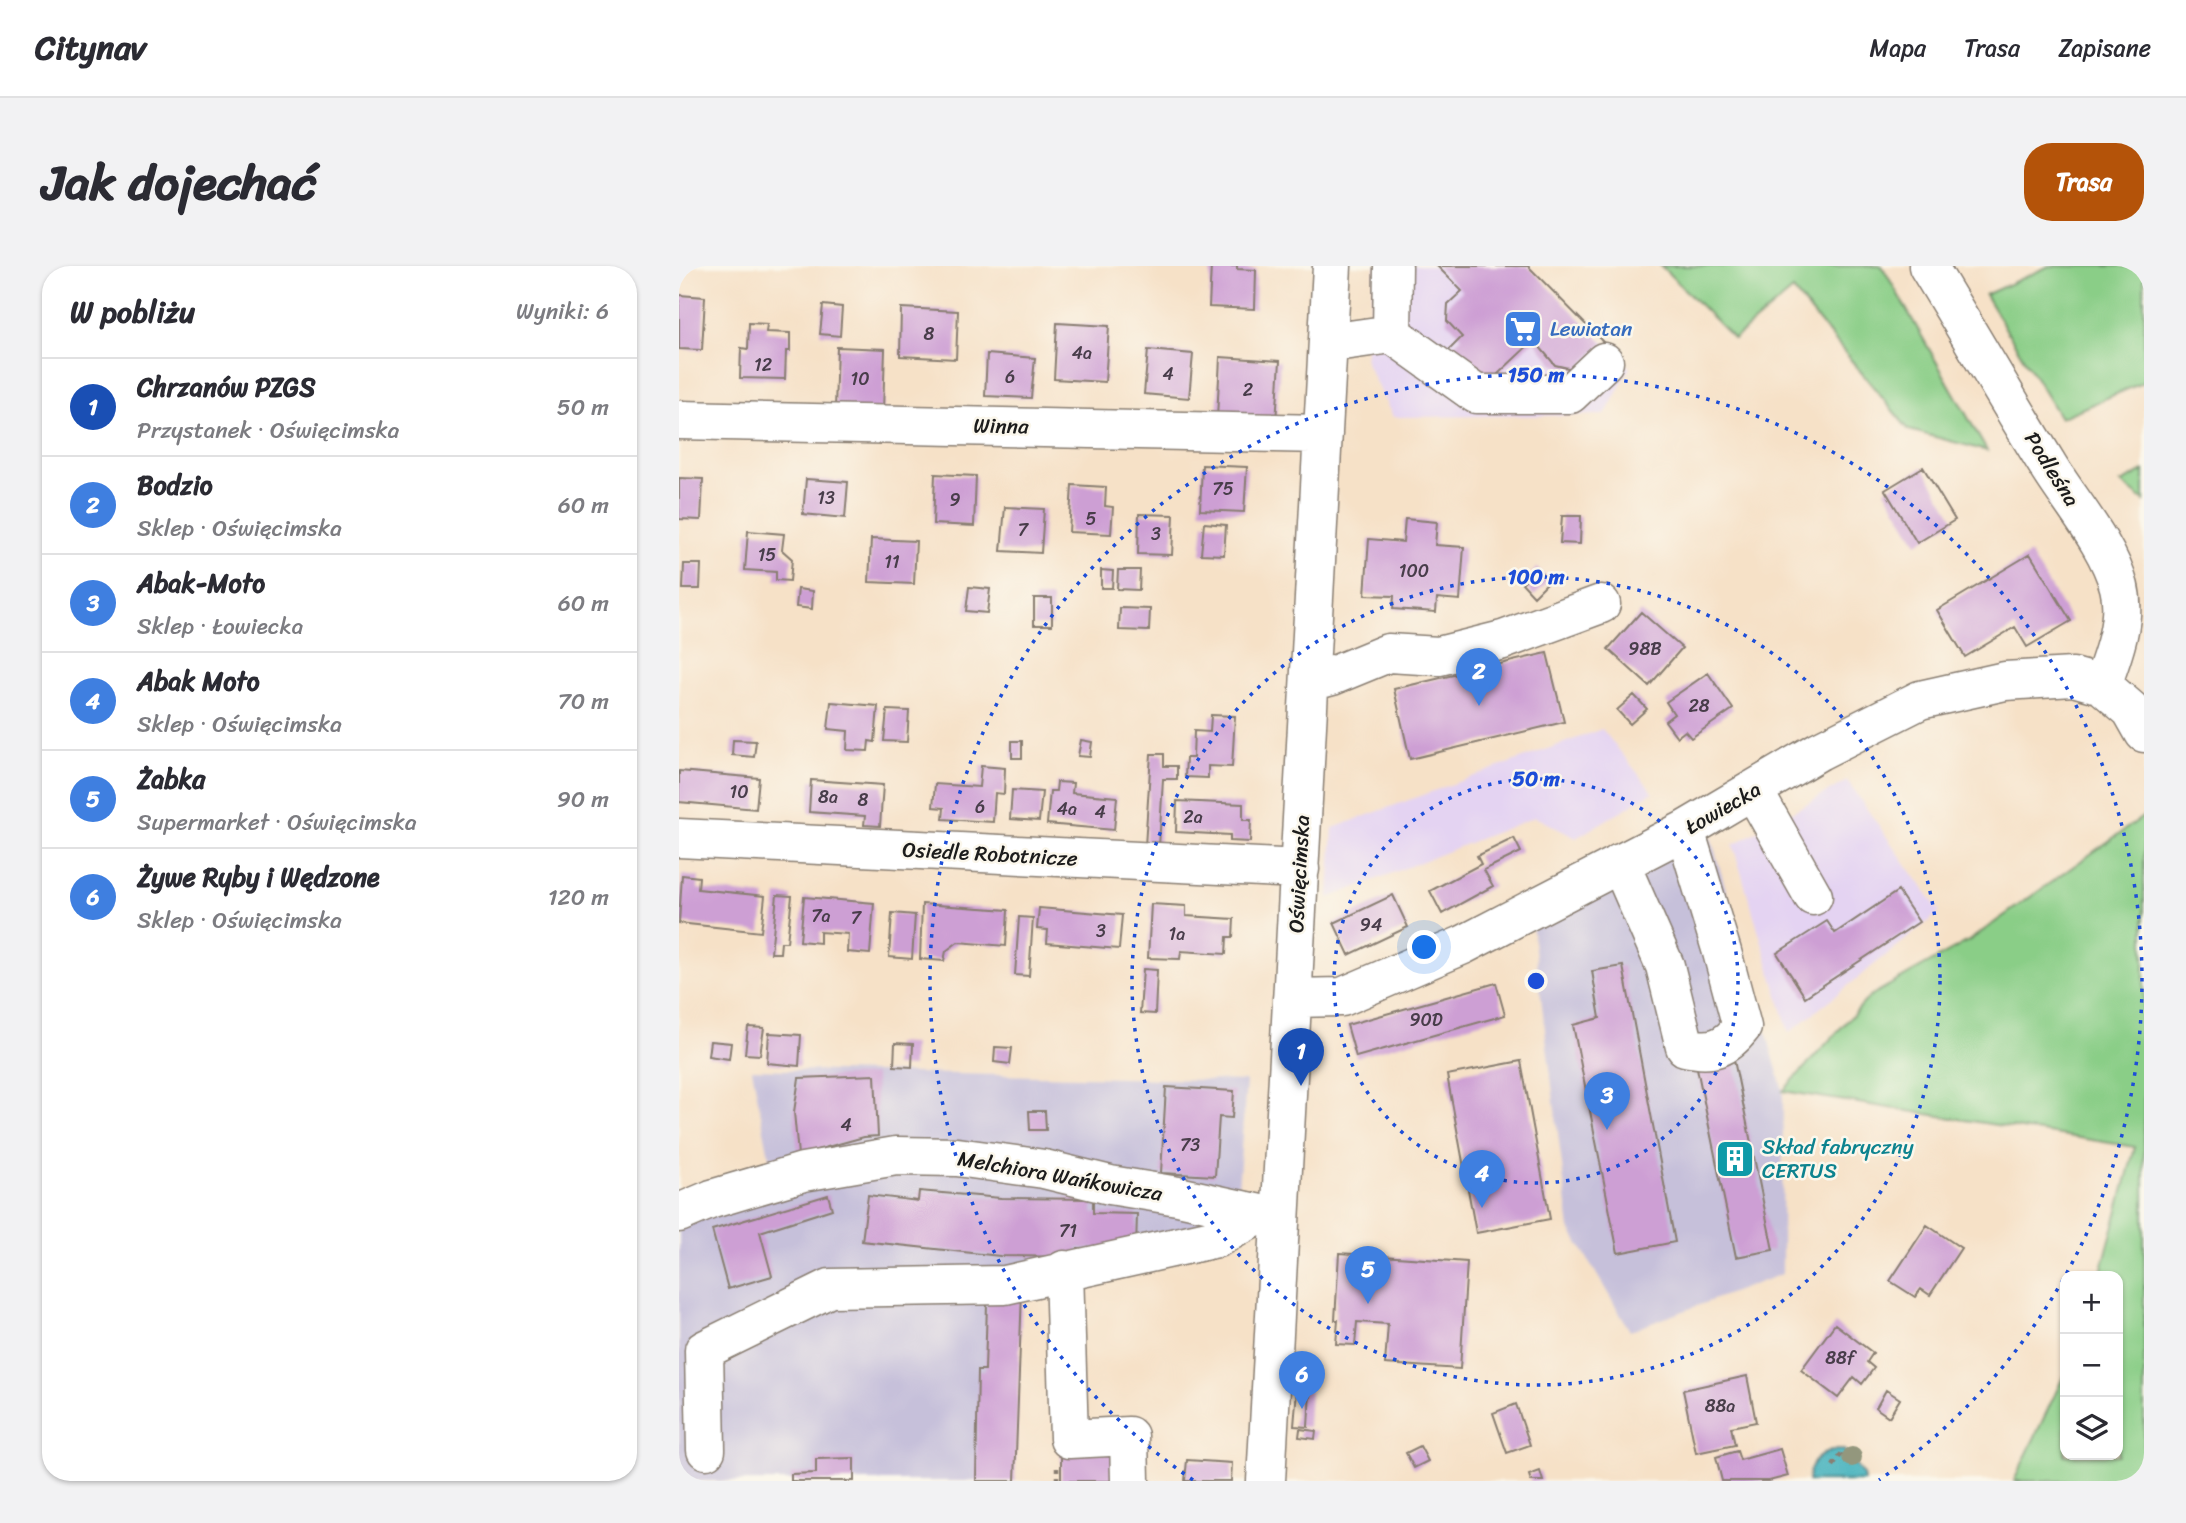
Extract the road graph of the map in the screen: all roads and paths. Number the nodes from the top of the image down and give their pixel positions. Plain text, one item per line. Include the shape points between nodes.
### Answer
1 (1332, 266) edge
2 (1393, 266) edge
3 (1929, 266) edge
4 (1392, 334) junction
5 (1328, 343) junction
6 (1604, 362) dead end
7 (679, 420) edge
8 (1323, 434) junction
9 (1601, 604) dead end
10 (1310, 681) junction
11 (2102, 685) junction
12 (2144, 733) edge
13 (1753, 790) junction
14 (1685, 830) junction
15 (679, 838) edge
16 (1620, 863) junction
17 (1300, 869) junction
18 (1813, 896) dead end
19 (1292, 998) junction
20 (679, 1213) edge
21 (1269, 1216) junction
22 (1064, 1270) junction
23 (706, 1450) dead end
24 (1845, 1450) dead end
25 (1833, 1466) dead end
26 (1130, 1481) edge
27 (1266, 1481) edge

1 - 5 street, Oświęcimska
2 - 4 street
3 - 11 street, Podleśna via 2112,569 2122,617
4 - 5 street
4 - 6 street via 1476,394 1570,394
5 - 8 street, Oświęcimska
7 - 8 street, Winna
8 - 10 street, Oświęcimska
9 - 10 street via 1503,640 1439,656 1388,653
10 - 17 street, Oświęcimska
11 - 12 street, Łowiecka via 2131,710
11 - 13 street, Łowiecka via 2073,677 2005,681 1920,700
13 - 14 street, Łowiecka
13 - 18 street
14 - 16 street, Łowiecka
14 - 16 street via 1742,1027 1730,1043 1702,1051 1685,1047 1665,966
15 - 17 street, Osiedle Robotnicze
16 - 19 street, Łowiecka via 1463,945 1342,997
17 - 19 street, Oświęcimska
19 - 21 street, Oświęcimska
20 - 21 street, Melchiora Wańkowicza via 803,1172 896,1156 957,1157 1044,1169
21 - 22 street via 1217,1238
21 - 27 street, Oświęcimska
22 - 23 street via 1005,1285 830,1288 704,1350
22 - 26 street via 1069,1439 1129,1436
24 - 25 path

